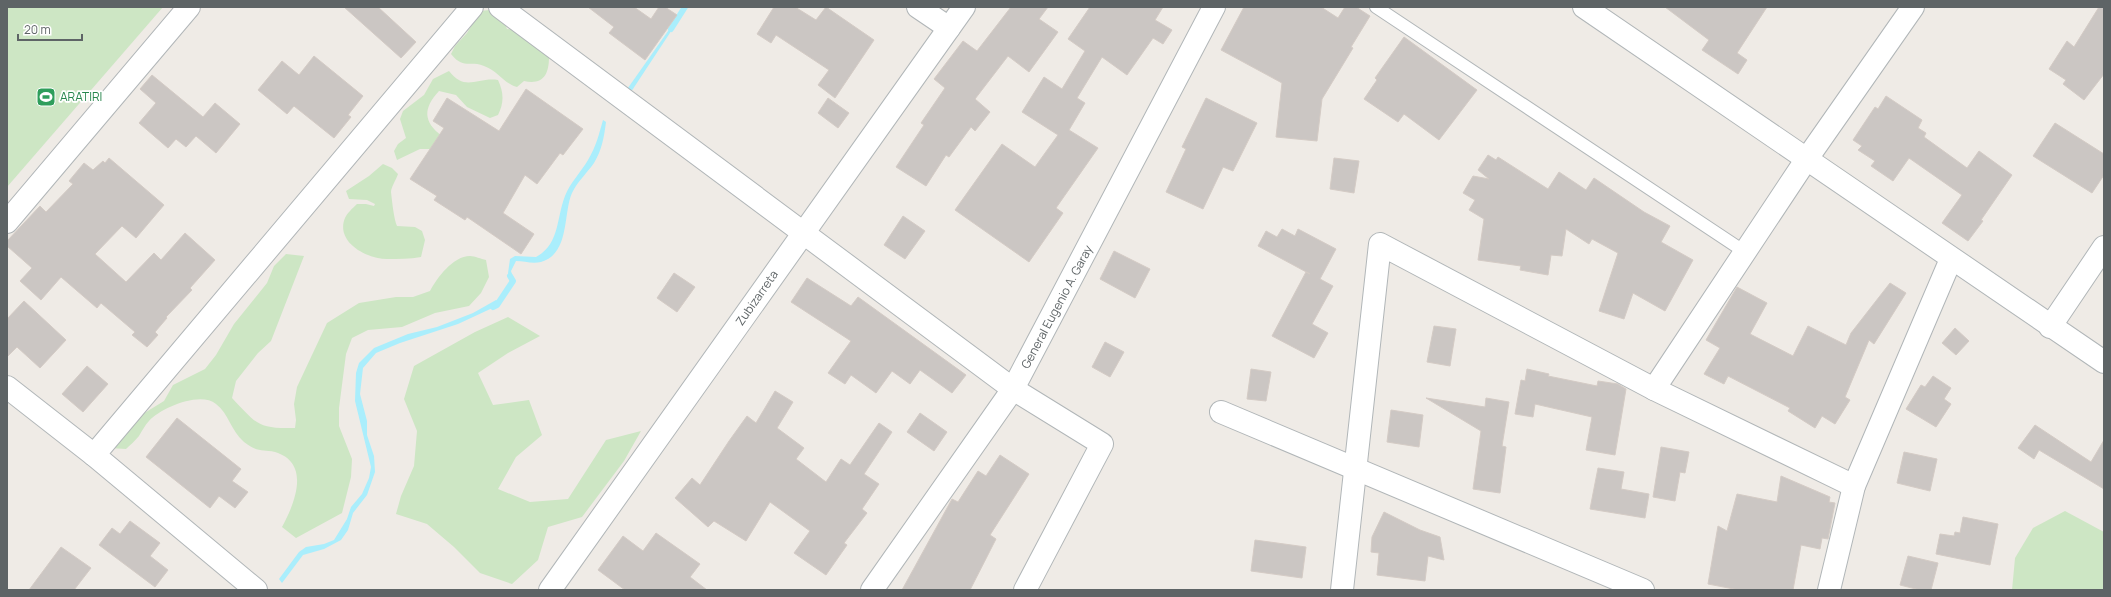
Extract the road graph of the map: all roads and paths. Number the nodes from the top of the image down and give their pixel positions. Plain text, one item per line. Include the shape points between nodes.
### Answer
1 (189, 7) edge
2 (472, 7) edge
3 (500, 7) edge
4 (918, 7) edge
5 (964, 7) edge
6 (1214, 7) edge
7 (1376, 7) edge
8 (1584, 7) edge
9 (1913, 7) edge
10 (949, 28) junction
11 (1806, 160) junction
12 (7, 222) edge
13 (804, 232) junction
14 (2104, 247) edge
15 (1745, 252) junction
16 (1950, 259) junction
17 (2050, 327) junction
18 (2104, 362) edge
19 (7, 387) edge
20 (1014, 389) junction
21 (1654, 389) junction
22 (1221, 412) dead end
23 (94, 455) junction
24 (1355, 468) junction
25 (1854, 486) junction
26 (246, 587) edge
27 (550, 590) edge
28 (872, 590) edge
29 (1025, 590) edge
30 (1342, 590) edge
31 (1643, 590) edge
32 (1829, 590) edge

1 - 12 street
2 - 23 street
3 - 13 street
4 - 10 street
5 - 10 street, Zubizarreta
6 - 20 street, General Eugenio A. Garay
7 - 15 lane
8 - 11 street
9 - 11 street
10 - 13 street, Zubizarreta
11 - 15 street
11 - 16 street
13 - 20 street
13 - 27 street, Zubizarreta
14 - 17 street
15 - 21 street
16 - 17 street
16 - 25 street
17 - 18 street
19 - 23 street
20 - 28 street, General Eugenio A. Garay
20 - 29 street via 1102,444
21 - 24 street via 1380,244
21 - 25 street
22 - 24 street
23 - 26 street
24 - 30 street
24 - 31 street
25 - 32 street

